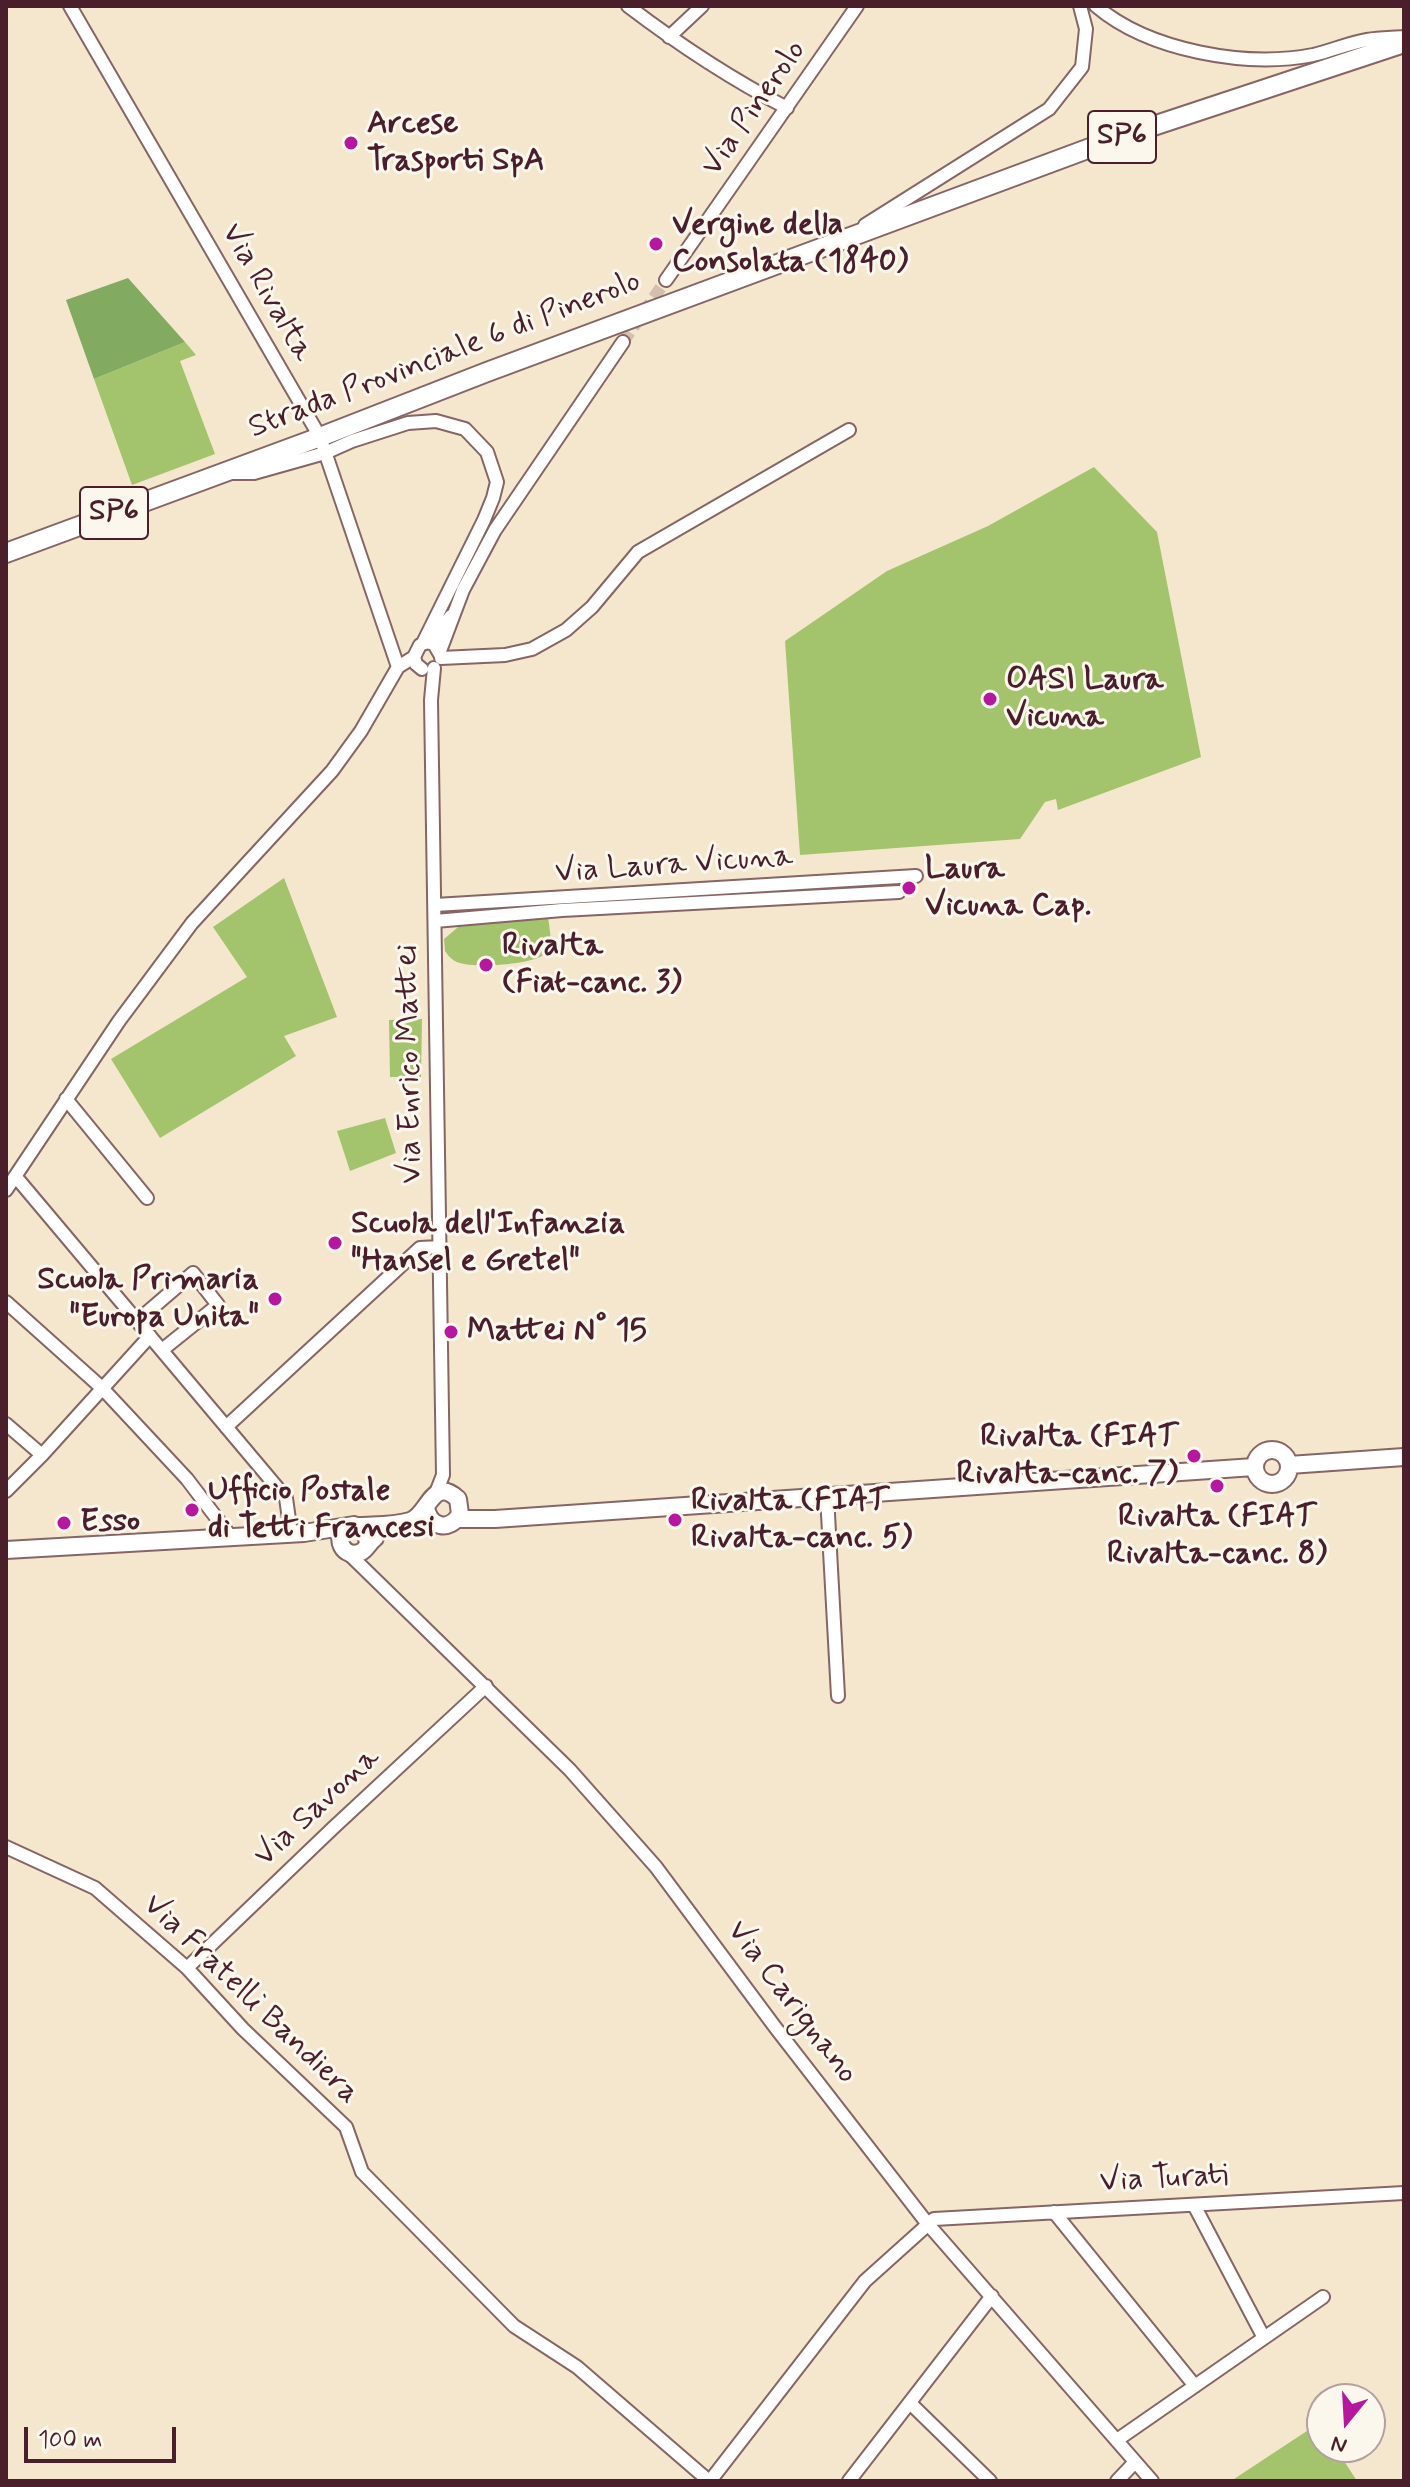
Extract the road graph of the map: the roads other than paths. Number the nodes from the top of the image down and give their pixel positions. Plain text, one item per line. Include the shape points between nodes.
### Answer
1 (70, 6) edge
2 (628, 6) edge
3 (702, 6) edge
4 (1080, 6) edge
5 (1096, 6) edge
6 (857, 8) edge
7 (669, 37) junction
8 (1404, 40) edge
9 (787, 108) junction
10 (843, 239) junction
11 (666, 280) tunnel mouth
12 (623, 342) tunnel mouth
13 (849, 430) dead end
14 (322, 445) junction
15 (6, 553) edge
16 (428, 657) junction
17 (396, 671) junction
18 (916, 876) dead end
19 (899, 892) dead end
20 (435, 905) junction
21 (435, 921) junction
22 (66, 1099) junction
23 (16, 1177) junction
24 (6, 1190) edge
25 (147, 1198) dead end
26 (439, 1247) junction
27 (6, 1302) edge
28 (137, 1321) junction
29 (150, 1336) junction
30 (162, 1350) junction
31 (102, 1388) junction
32 (6, 1424) edge
33 (226, 1427) junction
34 (42, 1455) junction
35 (1404, 1457) edge
36 (1289, 1465) junction
37 (1254, 1467) junction
38 (6, 1491) edge
39 (827, 1496) junction
40 (444, 1507) junction
41 (354, 1526) junction
42 (298, 1534) junction
43 (231, 1537) junction
44 (368, 1543) junction
45 (344, 1548) junction
46 (6, 1550) edge
47 (371, 1574) junction
48 (486, 1686) junction
49 (838, 1696) dead end
50 (6, 1847) edge
51 (187, 1968) junction
52 (1404, 2193) edge
53 (1194, 2205) junction
54 (1054, 2212) junction
55 (927, 2223) junction
56 (992, 2296) junction
57 (1323, 2297) dead end
58 (1264, 2338) junction
59 (1195, 2386) junction
60 (910, 2403) junction
61 (1117, 2440) junction
62 (1135, 2462) junction
63 (710, 2481) edge
64 (849, 2481) edge
65 (990, 2481) edge
66 (1117, 2481) edge
67 (1152, 2481) edge

1 - 14 street, Via Rivalta
2 - 7 street
3 - 7 street
4 - 10 street via 1086,29 1082,67 1049,109
5 - 8 street via 1146,36 1196,52 1240,58 1288,58 1366,40
6 - 9 street, Via Pinerolo
7 - 9 street
8 - 10 main road, Strada Provinciale 6 di Pinerolo / SP6
9 - 11 street, Via Pinerolo
10 - 14 main road, Strada Provinciale 6 di Pinerolo / SP6 via 487,372
12 - 16 street via 495,530
13 - 16 street via 638,552 592,607 532,649
14 - 15 main road, Strada Provinciale 6 di Pinerolo / SP6 via 222,473
14 - 16 street via 436,421 465,429 487,452 497,482 493,498
14 - 17 street, Via Rivalta
16 - 17 street
16 - 20 street, Via Enrico Mattei
17 - 22 street via 332,771 192,923
18 - 20 street, Via Laura Vicuna
19 - 21 street, Via Laura Vicuna
20 - 21 street, Via Enrico Mattei
21 - 26 street, Via Enrico Mattei
22 - 23 street
22 - 25 street
23 - 24 street
23 - 28 street
26 - 33 street via 420,1248
26 - 40 street, Via Enrico Mattei
27 - 31 street
28 - 29 street
28 - 30 street via 193,1273 218,1305
29 - 30 street
29 - 31 street
30 - 33 street
31 - 34 street
31 - 43 street via 187,1479
32 - 34 street
33 - 42 street via 286,1498
34 - 38 street
35 - 36 main road
36 - 37 main road via 1273,1450 1260,1454
36 - 37 main road via 1287,1476 1273,1485 1258,1478
37 - 39 main road
39 - 40 main road via 495,1519
39 - 49 street
40 - 41 main road via 389,1525
40 - 44 main road
41 - 42 main road
41 - 44 main road via 367,1534
41 - 45 main road via 341,1533
42 - 43 main road
42 - 45 main road
43 - 46 main road
44 - 45 main road via 354,1554
44 - 47 street
45 - 47 street, Via Carignano
47 - 48 street, Via Carignano
48 - 51 street, Via Savona
48 - 55 street, Via Carignano via 656,1867
50 - 51 street, Via Fratelli Bandiera via 95,1888
51 - 63 street, Via Fratelli Bandiera via 346,2127 362,2172 514,2326 577,2367
52 - 53 street, Via Turati
53 - 54 street, Via Turati
53 - 58 street
54 - 55 street, Via Turati
54 - 59 street
55 - 56 street, Via Carignano
55 - 63 street via 865,2281
56 - 60 street
56 - 61 street, Via Carignano
57 - 58 street
58 - 59 street
59 - 61 street
60 - 64 street
60 - 65 street
61 - 62 street, Via Carignano
62 - 66 street
62 - 67 street, Via Carignano

